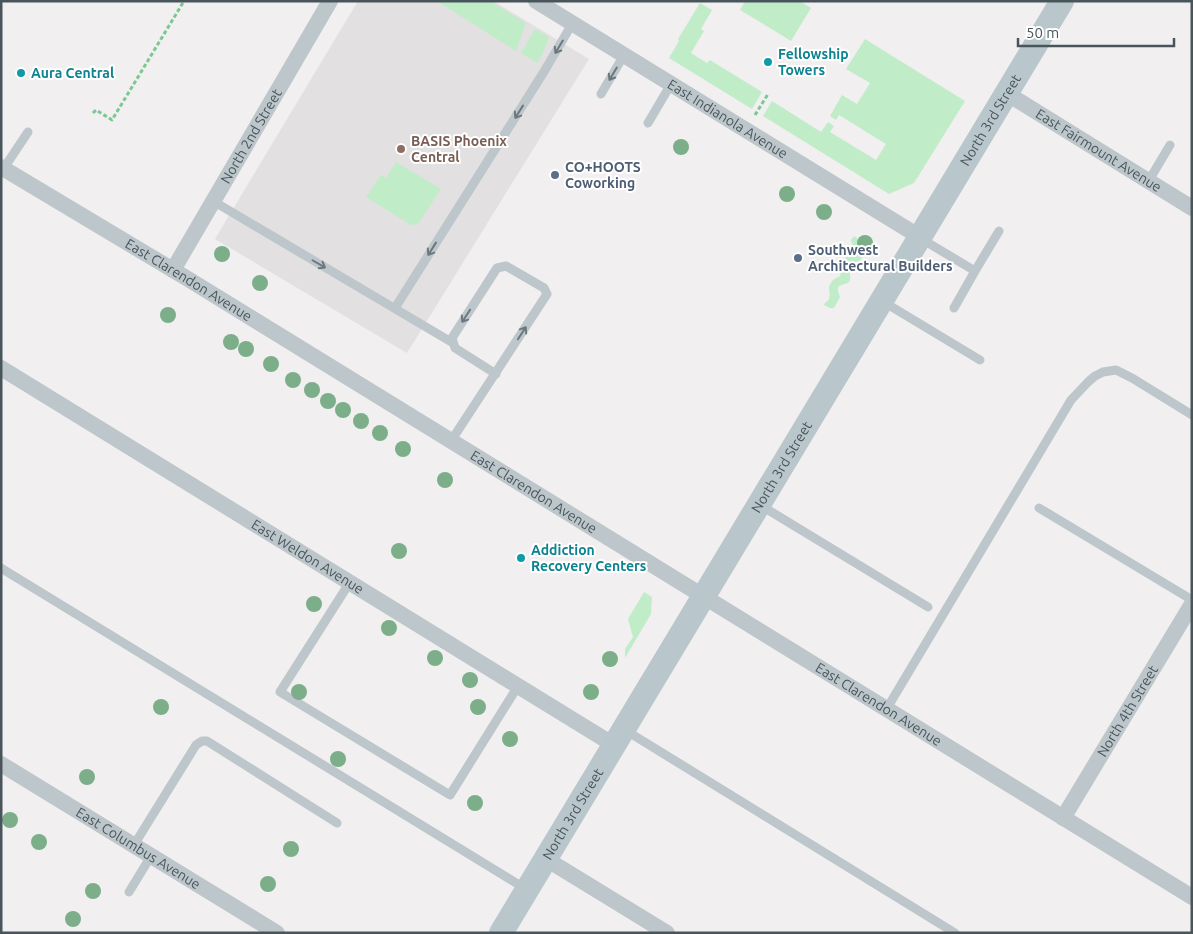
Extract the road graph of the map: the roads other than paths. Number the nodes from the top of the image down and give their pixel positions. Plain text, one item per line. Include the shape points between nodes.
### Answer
1 (330, 1) edge
2 (536, 1) edge
3 (1060, 2) edge
4 (572, 24) junction
5 (624, 55) junction
6 (671, 84) junction
7 (1006, 93) junction
8 (601, 94) dead end
9 (648, 122) dead end
10 (28, 132) dead end
11 (1170, 145) dead end
12 (3, 168) edge
13 (1148, 182) junction
14 (213, 201) junction
15 (1191, 206) edge
16 (999, 231) dead end
17 (920, 238) junction
18 (173, 270) junction
19 (975, 271) junction
20 (882, 301) junction
21 (395, 308) junction
22 (954, 308) dead end
23 (453, 343) junction
24 (980, 360) dead end
25 (1, 368) edge
26 (496, 374) junction
27 (1192, 415) edge
28 (451, 442) junction
29 (760, 505) junction
30 (1039, 508) dead end
31 (1, 568) edge
32 (350, 582) junction
33 (704, 598) junction
34 (1192, 600) edge
35 (1192, 604) edge
36 (928, 607) dead end
37 (518, 686) junction
38 (886, 710) junction
39 (619, 737) junction
40 (1, 764) edge
41 (1063, 818) junction
42 (337, 823) dead end
43 (134, 846) junction
44 (151, 856) junction
45 (546, 859) junction
46 (527, 890) junction
47 (129, 892) dead end
48 (1192, 897) edge
49 (265, 930) edge
50 (501, 933) edge
51 (667, 933) edge
52 (955, 933) edge

1 - 14 street, North 2nd Street
2 - 4 street, East Indianola Avenue
3 - 7 street, North 3rd Street
4 - 5 street, East Indianola Avenue
4 -> 21 lane
5 - 6 street, East Indianola Avenue
5 -> 8 lane
6 - 9 lane
6 - 17 street, East Indianola Avenue
7 - 13 street, East Fairmount Avenue
7 - 17 street, North 3rd Street
10 - 12 lane
11 - 13 lane
12 - 18 street, East Clarendon Avenue
13 - 15 street, East Fairmount Avenue
14 - 18 street, North 2nd Street
14 -> 21 lane
16 - 19 lane
17 - 19 lane
17 - 20 street, North 3rd Street
18 - 28 street, East Clarendon Avenue
19 - 22 lane
20 - 24 lane
20 - 29 street, North 3rd Street
21 - 23 lane
23 - 26 lane via 455,348
26 -> 23 lane via 547,294 544,288 506,266 497,268 452,338
25 - 32 street, East Weldon Avenue
26 - 28 lane
27 - 38 lane via 1116,370 1103,372 1088,382 1071,400
28 - 33 street, East Clarendon Avenue
29 - 33 street, North 3rd Street
29 - 36 lane
30 - 34 lane
31 - 46 lane
32 - 37 street, East Weldon Avenue
32 - 37 lane via 280,692 450,795
33 - 38 street, East Clarendon Avenue
33 - 39 street, North 3rd Street
35 - 41 street, North 4th Street
37 - 39 street, East Weldon Avenue
38 - 41 street, East Clarendon Avenue
39 - 45 street, North 3rd Street
39 - 52 lane
40 - 43 street, East Columbus Avenue
41 - 48 street, East Clarendon Avenue
42 - 43 lane via 207,741 202,741 196,745
43 - 44 street, East Columbus Avenue
44 - 47 lane
44 - 49 street, East Columbus Avenue
45 - 46 street, North 3rd Street
45 - 51 street
46 - 50 street, North 3rd Street

